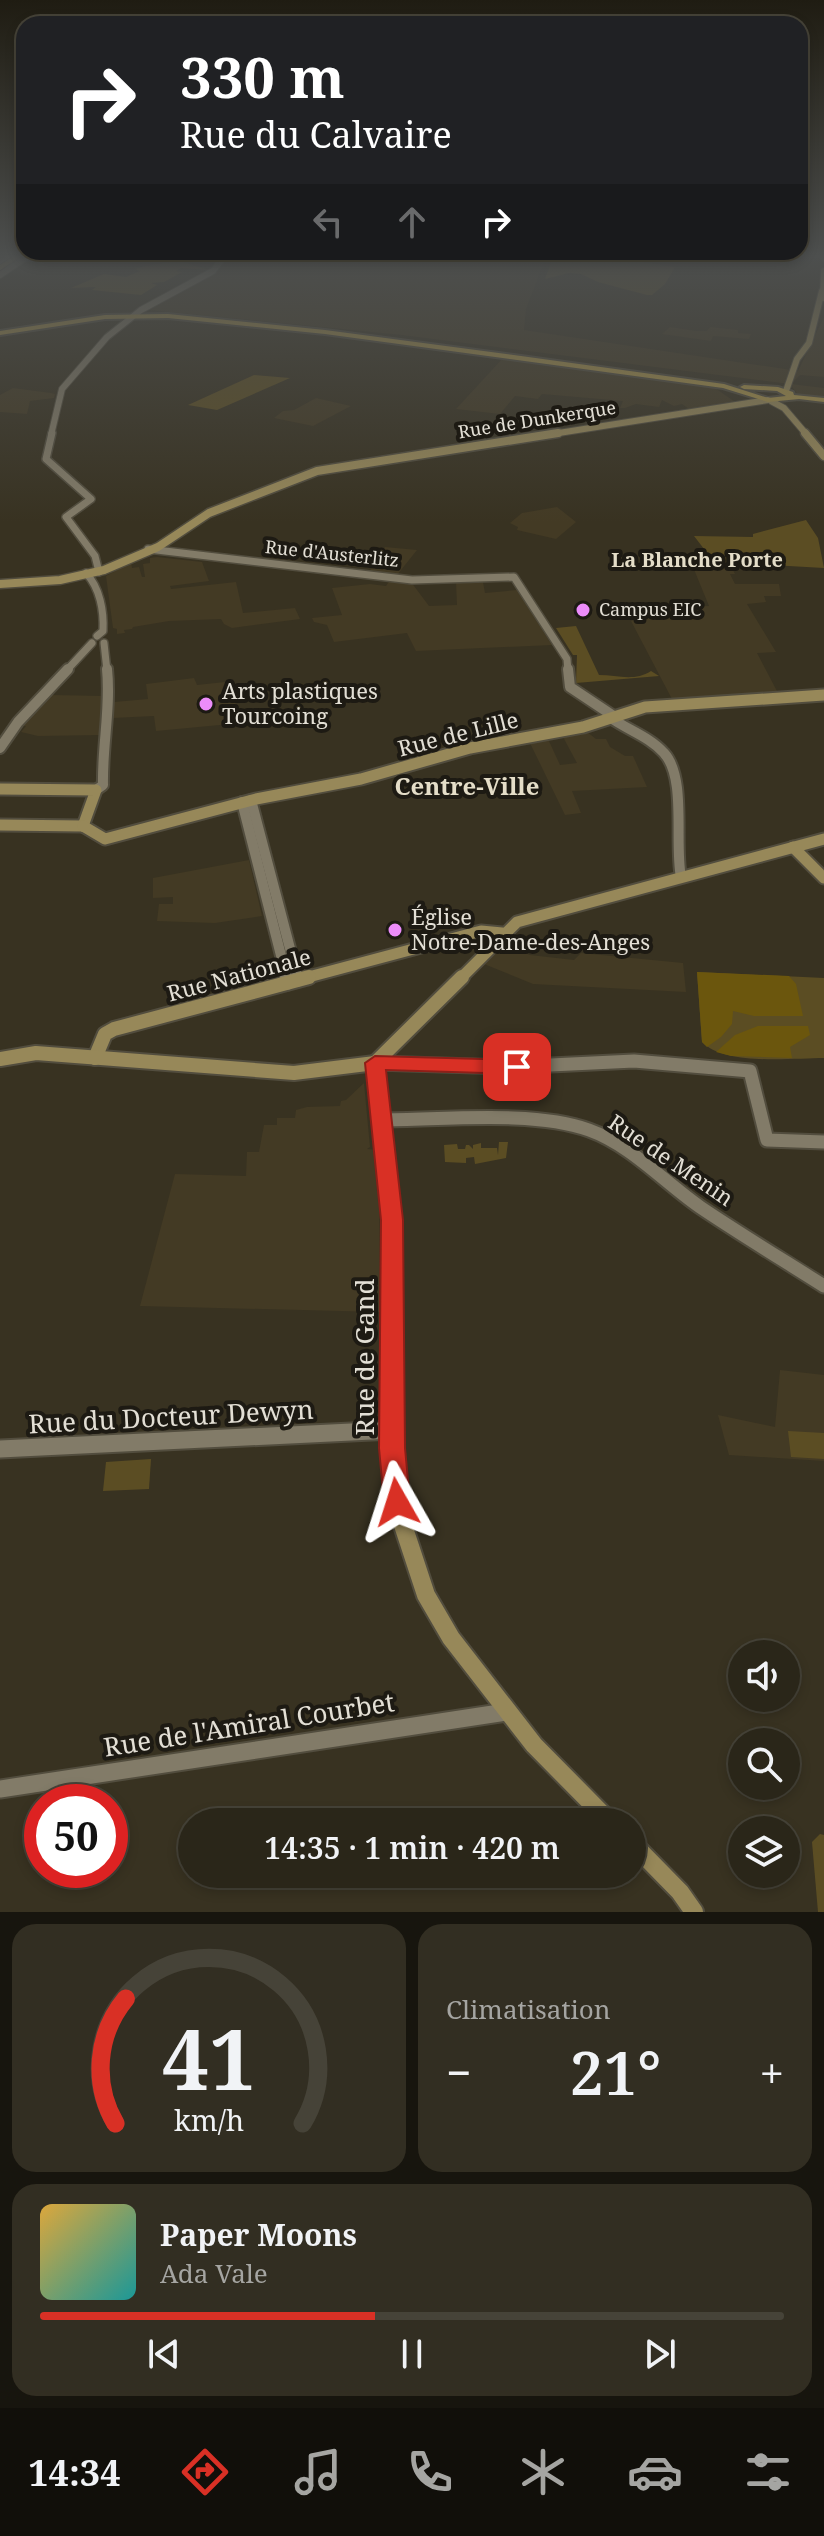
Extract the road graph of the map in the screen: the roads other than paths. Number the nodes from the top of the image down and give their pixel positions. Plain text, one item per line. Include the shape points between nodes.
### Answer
1 (102, 343) edge
2 (407, 343) edge
3 (432, 343) edge
4 (809, 343) edge
5 (788, 380) junction
6 (767, 388) junction
7 (756, 396) junction
8 (786, 398) junction
9 (824, 398) edge
10 (770, 401) junction
11 (750, 404) junction
12 (824, 456) edge
13 (150, 550) junction
14 (93, 572) junction
15 (0, 583) edge
16 (100, 639) junction
17 (824, 695) edge
18 (614, 717) junction
19 (0, 748) edge
20 (0, 789) edge
21 (96, 790) junction
22 (246, 801) junction
23 (0, 825) edge
24 (83, 826) junction
25 (824, 839) edge
26 (793, 847) junction
27 (681, 877) junction
28 (824, 878) edge
29 (507, 929) junction
30 (293, 981) junction
31 (95, 1058) junction
32 (0, 1059) edge
33 (375, 1063) junction
34 (382, 1120) junction
35 (824, 1142) edge
36 (824, 1286) edge
37 (392, 1430) junction
38 (0, 1449) edge
39 (506, 1712) junction
40 (0, 1789) edge
41 (595, 1808) edge
42 (646, 1857) edge
43 (694, 1912) edge

1 - 14 street via 62,389 46,459 91,501 67,514 94,554
2 - 7 main road via 719,386
3 - 6 main road
4 - 5 main road
5 - 6 main road
5 - 8 main road
6 - 7 main road via 756,391
6 - 8 main road
7 - 10 main road
7 - 11 main road, Rue de Dunkerque via 759,401
8 - 9 main road
8 - 10 main road
8 - 12 main road
10 - 11 main road, Rue de Dunkerque
11 - 13 main road, Rue de Dunkerque via 330,468 214,511
13 - 14 main road, Rue de Dunkerque
13 - 18 street, Rue d'Austerlitz via 412,580 514,577 567,659 570,687
14 - 15 main road, Rue de Dunkerque via 46,582
14 - 16 street via 104,624
16 - 19 street via 18,722
16 - 21 street via 110,715 103,785
17 - 18 main road, Rue de Lille via 648,707
18 - 22 main road, Rue de Lille via 578,729 470,748 361,779
18 - 27 street via 670,761
20 - 21 main road
21 - 24 main road
22 - 24 main road, Rue de Lille via 105,839
22 - 30 street
23 - 24 main road
25 - 26 main road, Rue Nationale
26 - 27 main road, Rue Nationale
26 - 28 main road
27 - 29 main road, Rue Nationale
29 - 30 main road, Rue Nationale
29 - 33 main road
30 - 31 main road, Rue Nationale via 108,1031
31 - 32 main road via 36,1053
31 - 33 main road via 301,1074
33 - 34 main road, Rue de Gand
33 - 35 street via 509,1067 634,1061 750,1071 767,1140
34 - 36 street, Rue de Menin via 513,1119 563,1123 598,1133
34 - 37 main road, Rue de Gand via 392,1220
37 - 38 street, Rue du Docteur Dewyn
37 - 39 main road, Rue de Gand via 399,1512 426,1595
39 - 40 street, Rue de l'Amiral Courbet
39 - 41 main road, Rue de Gand
42 - 43 main road

